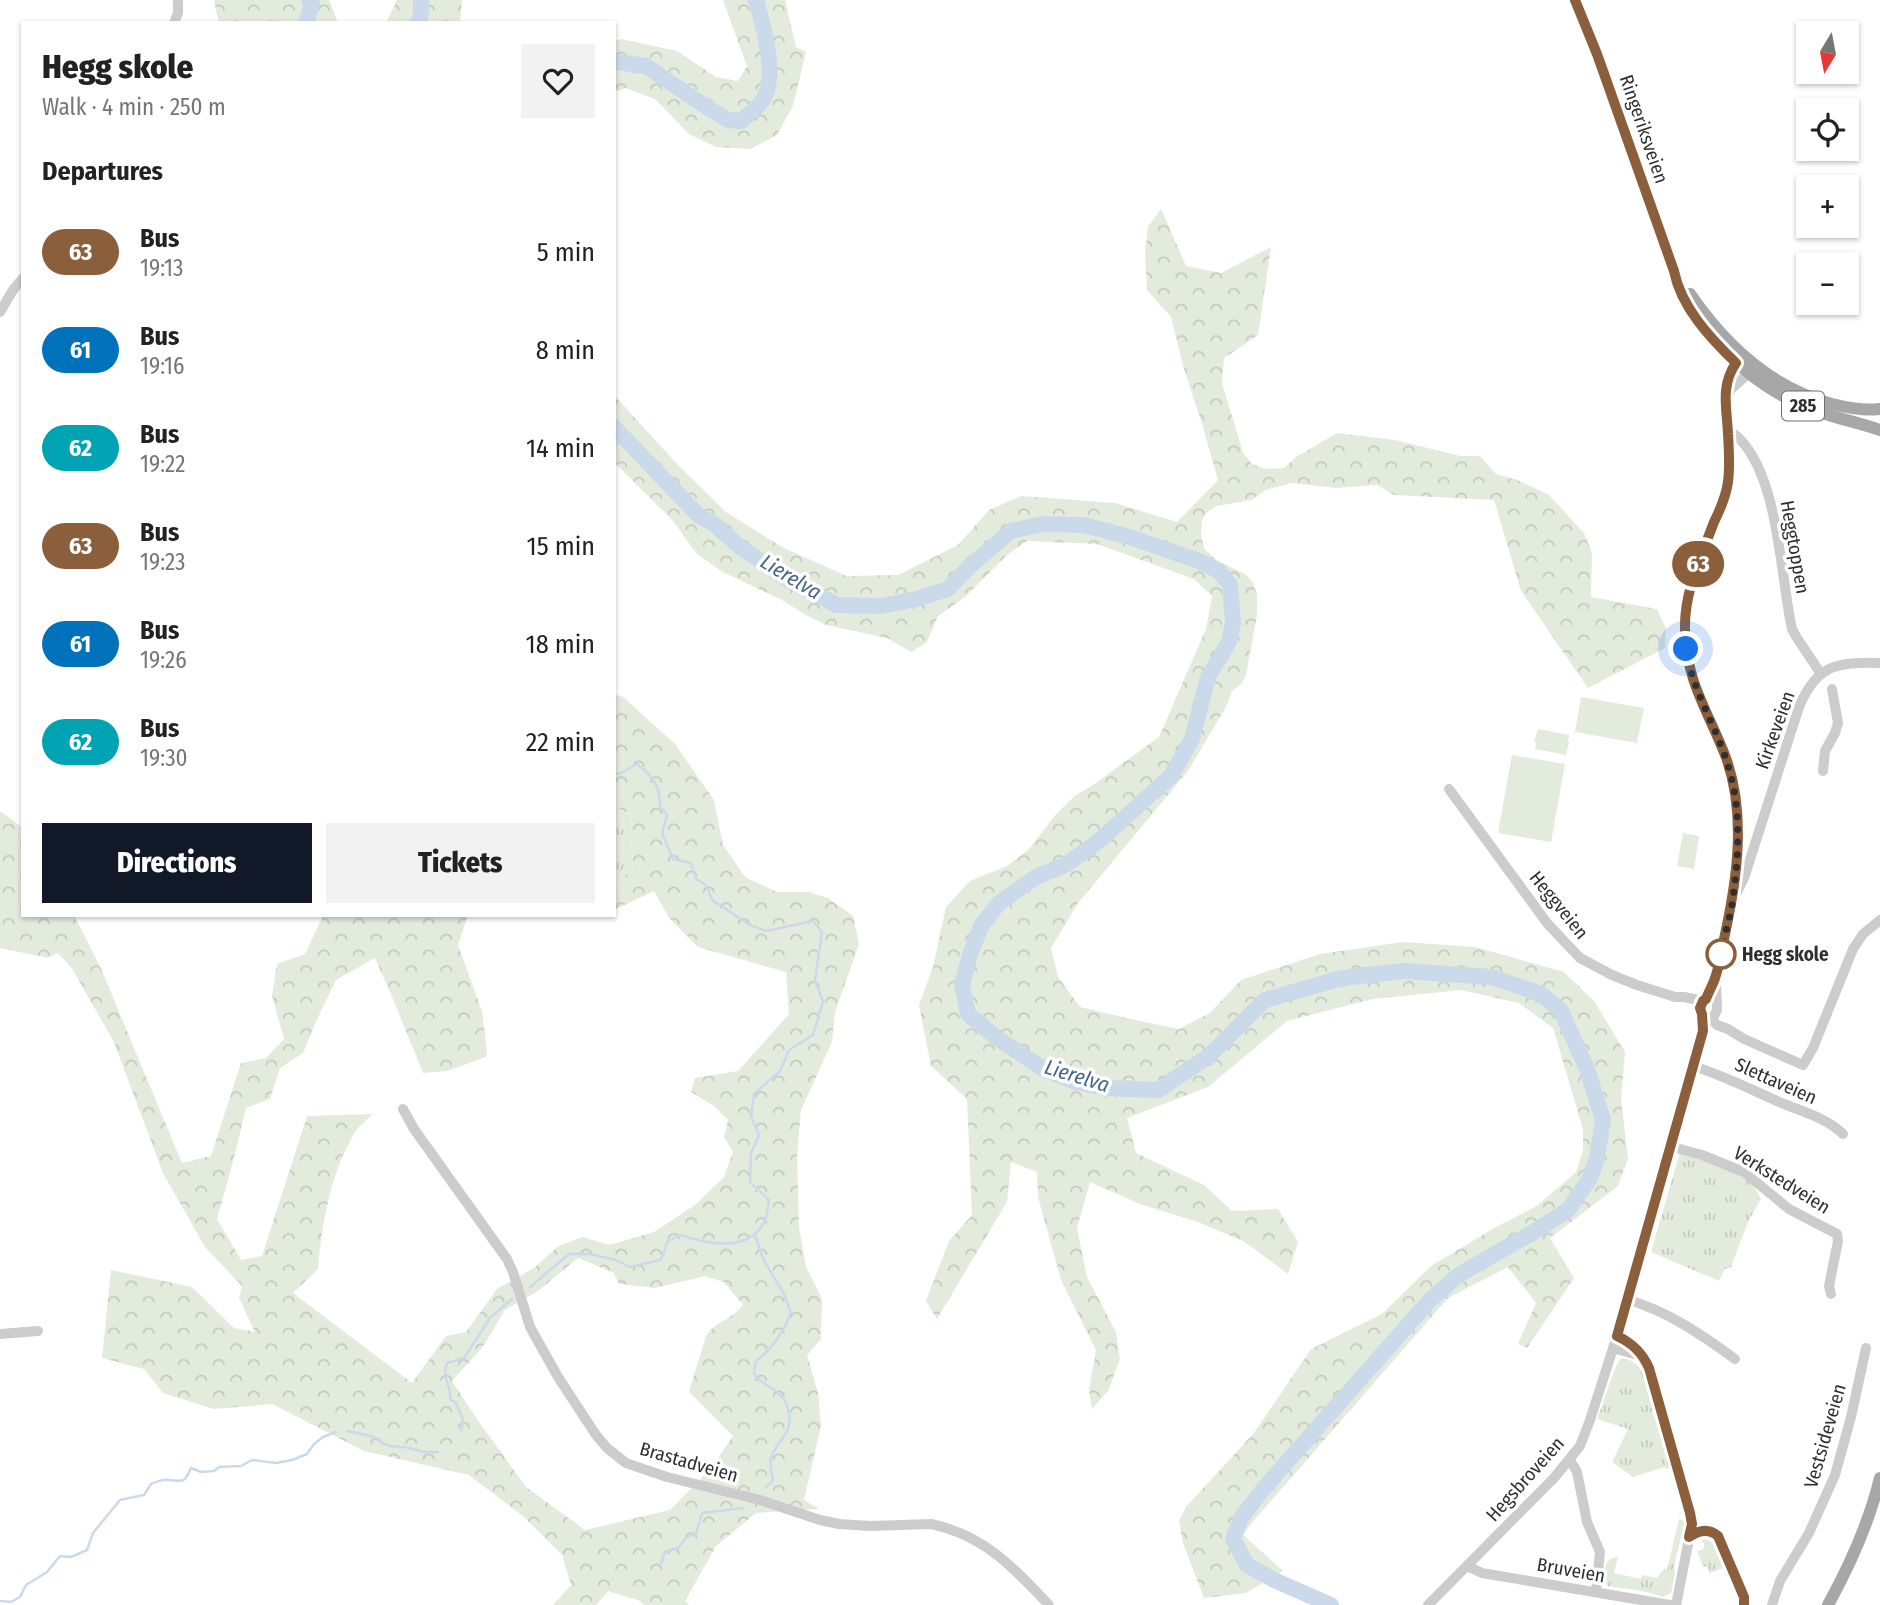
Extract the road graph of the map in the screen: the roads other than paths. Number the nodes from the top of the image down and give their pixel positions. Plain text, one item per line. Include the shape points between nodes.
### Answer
1 (178, 0) edge
2 (1575, 0) edge
3 (175, 21) edge
4 (21, 280) edge
5 (0, 312) edge
6 (1744, 366) junction
7 (1726, 403) junction
8 (1880, 409) edge
9 (1880, 430) edge
10 (1728, 433) junction
11 (1880, 663) edge
12 (1821, 674) junction
13 (1832, 689) dead end
14 (1823, 771) dead end
15 (1449, 789) dead end
16 (1733, 899) junction
17 (1880, 920) edge
18 (1708, 1008) junction
19 (1693, 1066) junction
20 (403, 1109) dead end
21 (1843, 1134) dead end
22 (1669, 1146) junction
23 (1831, 1294) dead end
24 (1626, 1299) junction
25 (38, 1331) dead end
26 (0, 1334) edge
27 (1617, 1336) junction
28 (1613, 1348) junction
29 (1866, 1348) dead end
30 (1641, 1356) junction
31 (1735, 1359) dead end
32 (1570, 1460) junction
33 (1880, 1478) edge
34 (1467, 1566) junction
35 (1597, 1592) junction
36 (1049, 1605) edge
37 (1428, 1605) edge
38 (1670, 1605) edge
39 (1676, 1605) edge
40 (1772, 1605) edge
41 (1828, 1605) edge

1 - 3 street
2 - 6 main road, Ringeriksveien / 285 via 1674,271
4 - 5 street
6 - 7 street
6 - 7 street, Hegsbroveien via 1728,375
6 - 8 main road, Ringeriksveien / 285 via 1810,397 1849,408
6 - 9 main road, Ringeriksveien / 285 via 1771,390 1804,406
7 - 10 street, Hegsbroveien
10 - 12 street, Heggtoppen via 1746,444 1760,473 1780,550 1792,629
10 - 16 street, Hegsbroveien via 1728,484 1694,575 1685,626 1691,675 1734,788
11 - 12 street via 1842,664
12 - 16 street, Kirkeveien via 1799,707 1744,878
13 - 14 street via 1838,723 1825,751
15 - 18 street, Heggveien via 1546,923 1580,958 1682,1003
16 - 18 street, Hegsbroveien
17 - 18 street, Heggveien via 1853,949 1803,1065 1717,1025
18 - 19 street, Hegsbroveien
19 - 21 street, Slettaveien via 1809,1114
19 - 22 street, Hegsbroveien
20 - 36 street, Brastadveien via 507,1259 543,1351 613,1454 647,1470 820,1520 850,1525 941,1526 994,1550
22 - 23 street, Verkstedveien via 1744,1172 1789,1209 1835,1233 1838,1241
22 - 24 street, Hegsbroveien
24 - 27 street, Hegsbroveien
24 - 31 street via 1696,1331
25 - 26 street
27 - 28 street, Hegsbroveien
27 - 30 street via 1632,1343
28 - 30 street
28 - 32 street, Hegsbroveien via 1584,1437
29 - 40 street, Vestsideveien via 1835,1475
30 - 39 street via 1649,1368 1692,1524
32 - 34 street, Hegsbroveien
32 - 35 street via 1600,1552
33 - 41 main road via 1859,1542
34 - 35 street, Bruveien via 1482,1573
34 - 37 street, Hegsbroveien
35 - 38 street, Bruveien

